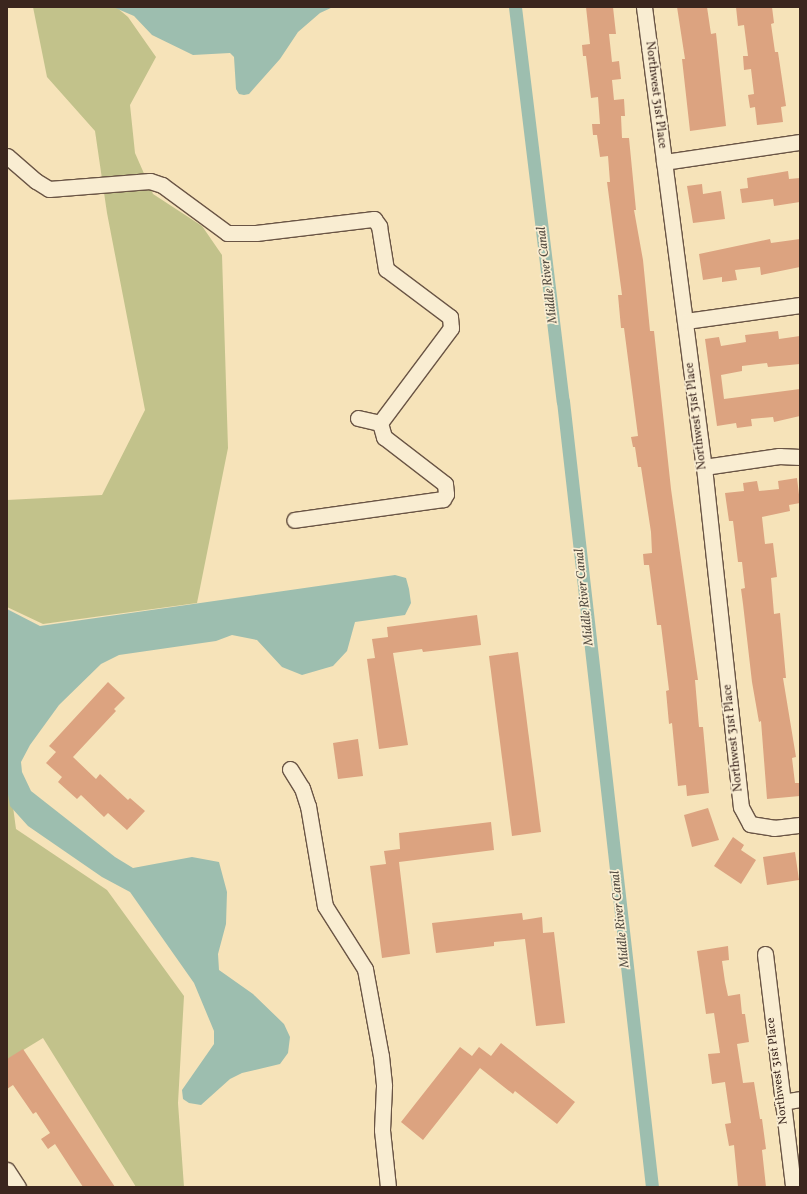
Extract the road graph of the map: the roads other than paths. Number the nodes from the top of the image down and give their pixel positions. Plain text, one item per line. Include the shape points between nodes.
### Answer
1 (644, 7) edge
2 (800, 142) edge
3 (7, 156) edge
4 (664, 162) junction
5 (800, 305) edge
6 (686, 321) junction
7 (358, 418) dead end
8 (380, 423) junction
9 (800, 457) edge
10 (704, 467) junction
11 (294, 520) dead end
12 (290, 769) dead end
13 (800, 825) edge
14 (765, 954) dead end
15 (800, 1099) edge
16 (782, 1102) junction
17 (7, 1170) edge
18 (18, 1187) edge
19 (388, 1187) edge
20 (794, 1187) edge

1 - 4 street, Northwest 31st Place
2 - 4 street
3 - 8 street via 49,189 150,181 162,185 227,233 256,233 374,219 379,226 386,269 450,317 451,328
4 - 6 street, Northwest 31st Place
5 - 6 street
6 - 10 street, Northwest 31st Place
7 - 8 street
8 - 11 street via 384,437 445,484 446,494 443,499
9 - 10 street via 780,456
10 - 13 street, Northwest 31st Place via 741,807 750,824 774,828
12 - 19 street via 302,788 308,806 324,906 365,969 381,1056 384,1086 382,1130
14 - 16 street, Northwest 31st Place
15 - 16 street
16 - 20 street, Northwest 31st Place
17 - 18 street

